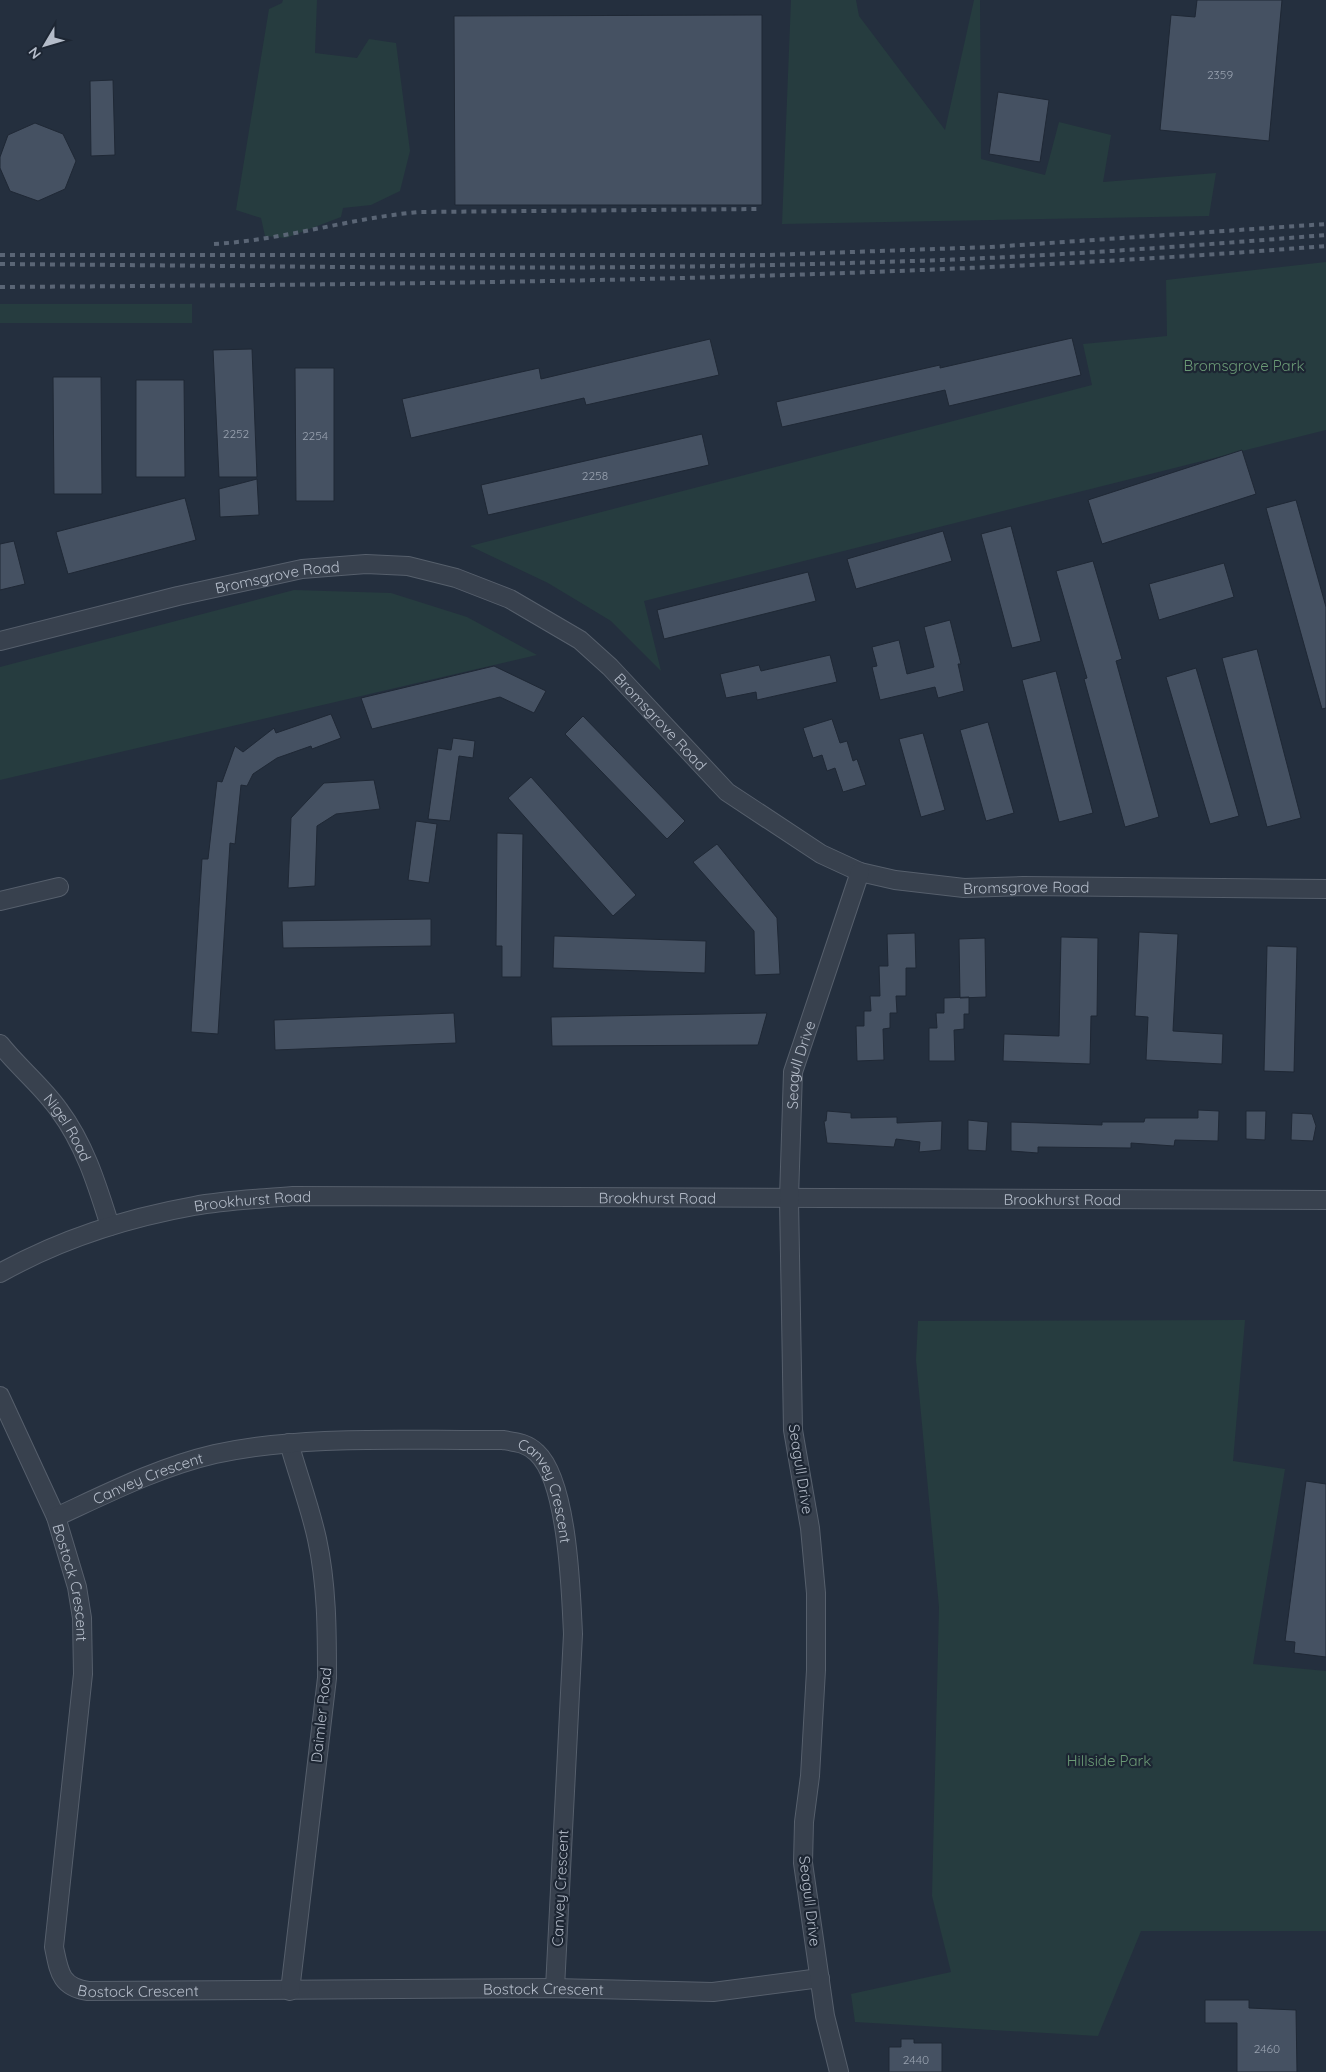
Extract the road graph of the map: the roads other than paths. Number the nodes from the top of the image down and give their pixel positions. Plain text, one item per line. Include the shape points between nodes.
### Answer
1 (0, 641) edge
2 (860, 872) junction
3 (59, 887) dead end
4 (1326, 888) edge
5 (0, 901) edge
6 (0, 1044) edge
7 (789, 1198) junction
8 (1326, 1200) edge
9 (110, 1226) junction
10 (0, 1273) edge
11 (0, 1396) edge
12 (288, 1443) junction
13 (56, 1517) junction
14 (820, 1978) junction
15 (555, 1988) junction
16 (290, 1991) junction
17 (839, 2072) edge

1 - 2 street, Bromsgrove Road via 302,569 366,564 408,566 456,578 510,599 580,640 610,667 727,792 821,854
2 - 4 street, Bromsgrove Road via 895,880 964,888
2 - 7 street, Seagull Drive via 792,1072
3 - 5 street
6 - 9 street, Nigel Road via 59,1109 77,1137 94,1172
7 - 8 street, Brookhurst Road
7 - 9 street, Brookhurst Road via 293,1196 196,1206
7 - 14 street, Seagull Drive via 793,1430 810,1528 816,1593 816,1670 803,1863
9 - 10 street, Brookhurst Road via 24,1260
11 - 13 street, Bostock Crescent
12 - 13 street, Canvey Crescent via 215,1454 168,1468
12 - 15 street, Canvey Crescent via 502,1440 524,1443 539,1454 547,1470 557,1491 570,1576 573,1634
12 - 16 street, Daimler Road via 317,1539 328,1633 327,1678
13 - 16 street, Bostock Crescent via 77,1587 84,1646 54,1947 61,1977 74,1989 88,1991
14 - 15 street, Bostock Crescent via 713,1992
14 - 17 street, Seagull Drive via 825,2016
15 - 16 street, Bostock Crescent

